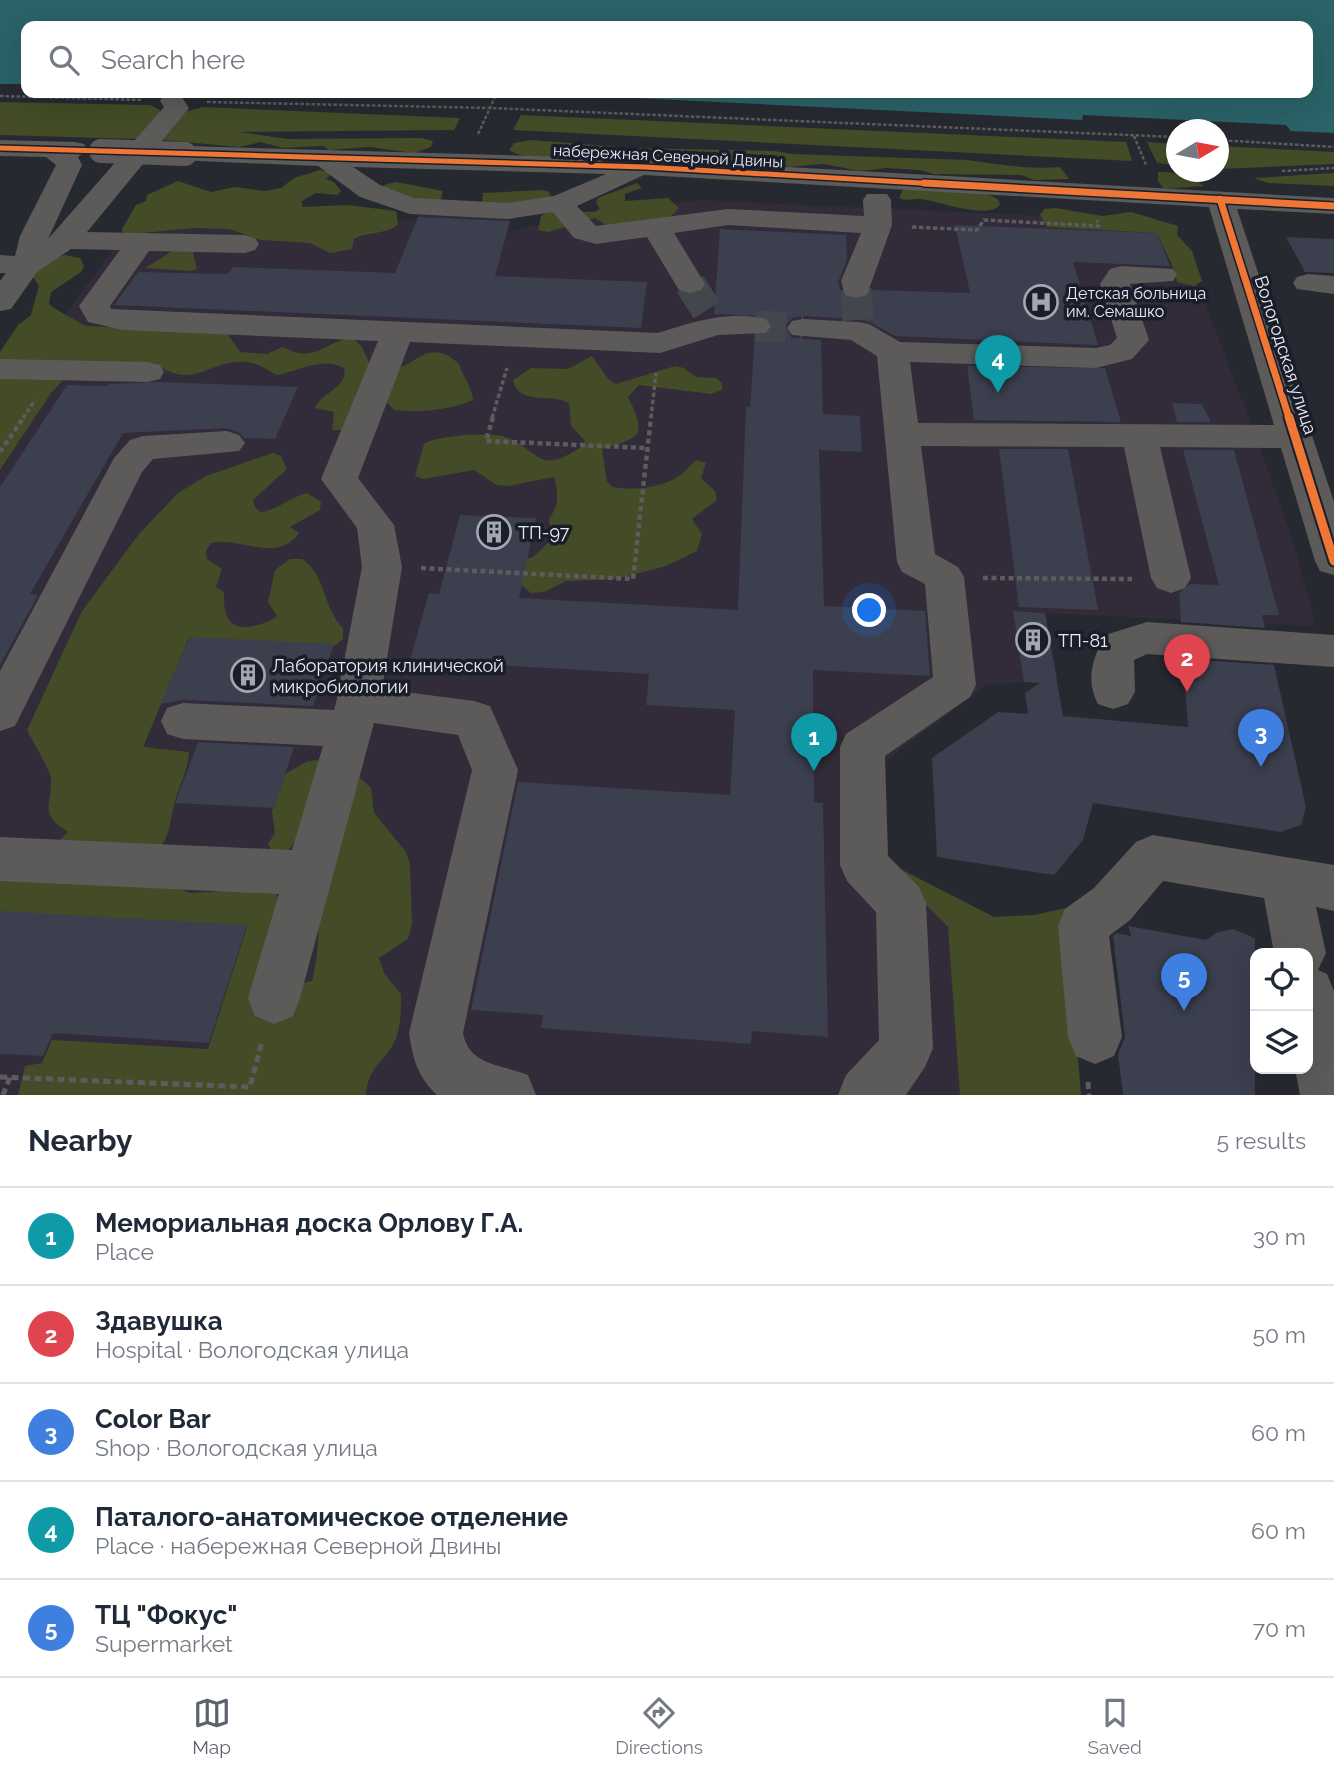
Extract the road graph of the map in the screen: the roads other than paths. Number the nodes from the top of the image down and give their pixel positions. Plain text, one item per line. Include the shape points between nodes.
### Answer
1 (172, 101) road end
2 (0, 148) edge
3 (50, 149) junction
4 (324, 158) junction
5 (645, 167) junction
6 (877, 180) junction
7 (1220, 199) junction
8 (560, 203) junction
9 (1334, 206) edge
10 (878, 225) junction
11 (656, 227) junction
12 (65, 240) junction
13 (141, 242) junction
14 (245, 244) dead end
15 (14, 265) edge
16 (1162, 275) dead end
17 (690, 284) tunnel mouth
18 (0, 302) edge
19 (866, 323) junction
20 (755, 326) tunnel mouth
21 (803, 328) tunnel mouth
22 (398, 331) junction
23 (0, 369) edge
24 (148, 372) dead end
25 (902, 434) junction
26 (1139, 434) junction
27 (1295, 437) junction
28 (227, 443) dead end
29 (1334, 561) edge
30 (1171, 578) road end
31 (1334, 652) edge
32 (1113, 692) dead end
33 (0, 713) edge
34 (354, 716) junction
35 (183, 721) dead end
36 (0, 859) edge
37 (310, 873) junction
38 (1286, 881) junction
39 (1334, 888) edge
40 (1299, 948) edge
41 (274, 998) road end
42 (1312, 1011) edge
43 (1095, 1037) dead end
44 (508, 1095) edge
45 (866, 1095) edge
46 (1328, 1095) edge

1 - 12 street via 177,108
2 - 3 street, набережная Северной Двины
3 - 4 street, набережная Северной Двины, bridge
3 - 15 street via 65,156 69,165 22,236
4 - 5 street, набережная Северной Двины
4 - 8 street via 370,191 410,206 509,211
5 - 6 street, набережная Северной Двины
5 - 8 street
6 - 7 street, набережная Северной Двины
6 - 10 street
7 - 9 street, набережная Северной Двины
7 - 27 street, Вологодская улица
8 - 11 street via 584,232 596,235
10 - 11 street via 728,217
10 - 19 street via 856,281
11 - 17 street
12 - 13 street
12 - 15 street
13 - 14 street
13 - 22 street via 94,306 99,315 123,321
15 - 18 street
16 - 19 street via 1121,275 1115,284 1133,341 1121,352 1096,358
19 - 21 street
19 - 25 street
20 - 22 street via 712,319 660,343
22 - 34 street via 339,479 375,526 382,566
23 - 24 street
25 - 26 street
25 - 45 street via 916,562 944,577 955,685 862,747 864,864 901,903 906,1048
26 - 27 street
26 - 30 street
27 - 29 street, Вологодская улица
28 - 33 street via 143,448 135,457
31 - 32 street via 1147,638 1120,646 1113,660
34 - 35 street
34 - 37 street
34 - 44 street via 474,719 495,770 436,1033 441,1061 475,1092
36 - 37 street
37 - 41 street
38 - 39 street
38 - 40 street
38 - 43 street via 1153,856 1112,904 1083,926
42 - 46 street

